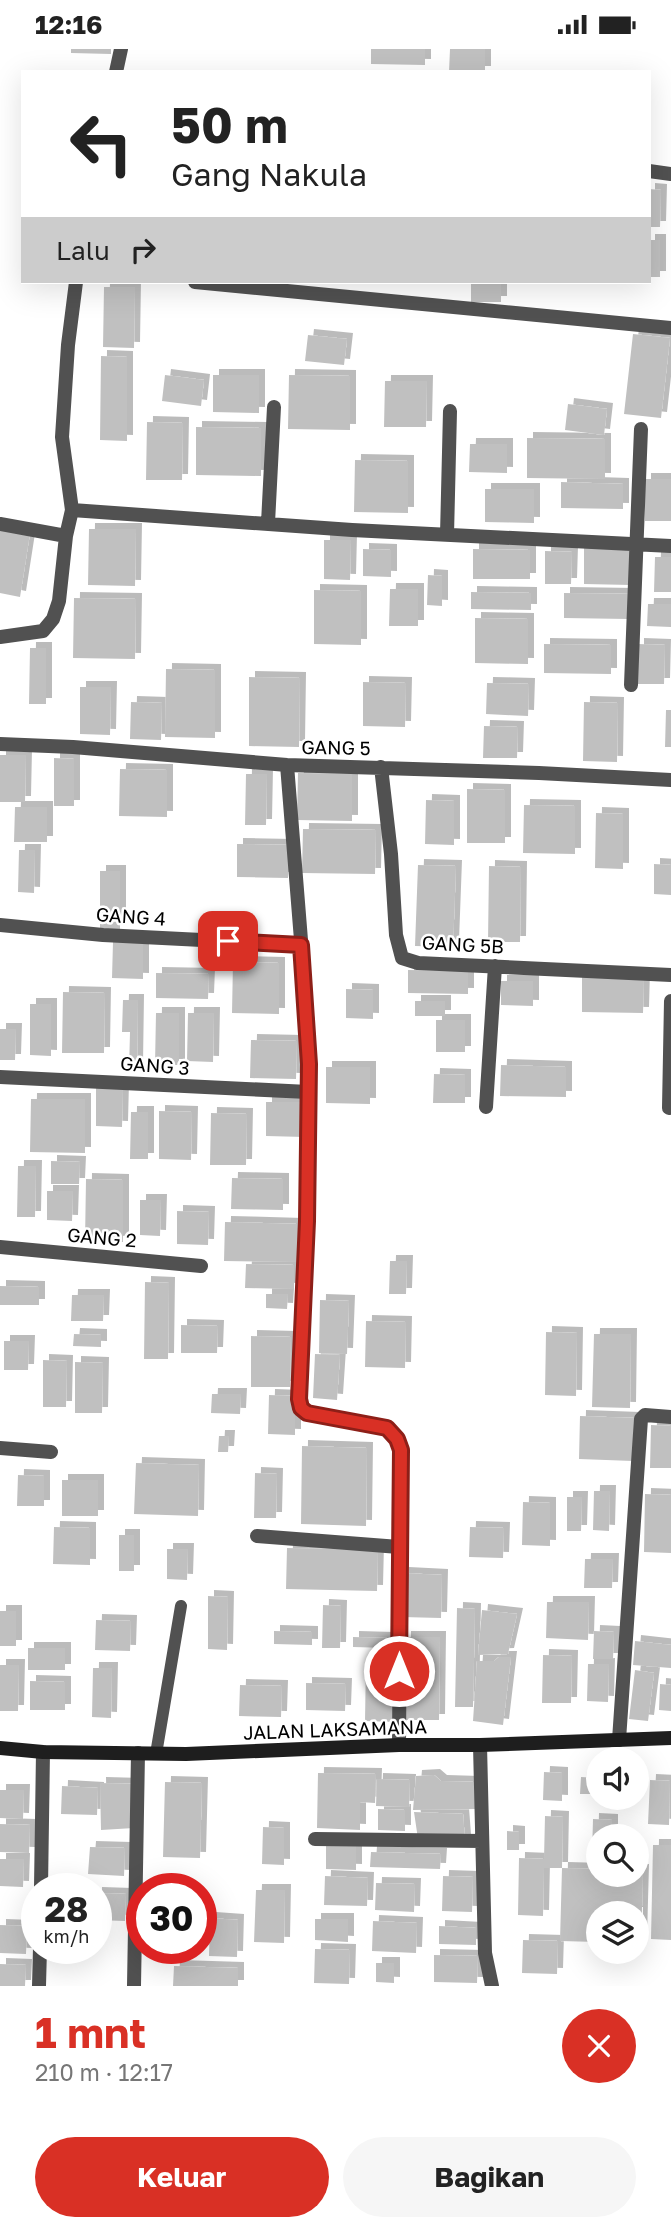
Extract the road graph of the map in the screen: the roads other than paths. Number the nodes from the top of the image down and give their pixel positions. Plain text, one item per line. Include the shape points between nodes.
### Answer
1 (121, 49) edge
2 (116, 70) edge
3 (651, 171) edge
4 (671, 174) edge
5 (76, 284) edge
6 (216, 284) edge
7 (671, 328) edge
8 (274, 407) dead end
9 (450, 411) dead end
10 (641, 429) dead end
11 (72, 510) junction
12 (268, 523) junction
13 (0, 524) edge
14 (447, 535) junction
15 (66, 536) junction
16 (637, 544) junction
17 (671, 546) edge
18 (0, 637) edge
19 (631, 685) dead end
20 (0, 744) edge
21 (287, 765) junction
22 (381, 767) junction
23 (671, 780) edge
24 (0, 925) edge
25 (301, 945) junction
26 (495, 966) junction
27 (671, 975) edge
28 (671, 1001) edge
29 (0, 1077) edge
30 (308, 1092) junction
31 (486, 1107) dead end
32 (668, 1108) dead end
33 (0, 1247) edge
34 (201, 1266) dead end
35 (671, 1416) edge
36 (0, 1448) edge
37 (51, 1452) dead end
38 (257, 1536) dead end
39 (399, 1547) junction
40 (181, 1606) dead end
41 (671, 1738) edge
42 (619, 1739) junction
43 (399, 1745) junction
44 (480, 1745) junction
45 (0, 1748) edge
46 (43, 1752) junction
47 (138, 1753) junction
48 (156, 1754) junction
49 (315, 1839) dead end
50 (482, 1841) junction
51 (41, 1873) edge
52 (40, 1964) edge
53 (39, 1986) edge
54 (134, 1986) edge
55 (492, 1986) edge

1 - 2 street
3 - 4 street
5 - 11 street via 62,437
6 - 7 street
8 - 12 street
9 - 14 street
10 - 16 street
11 - 12 street
11 - 15 street
12 - 14 street
13 - 15 street
14 - 16 street
15 - 18 street via 54,619 43,631
16 - 17 street
16 - 19 street
20 - 21 street, GANG 5
21 - 22 street, GANG 5
21 - 25 street
22 - 23 street, GANG 5
22 - 26 street, GANG 5B via 402,958 418,963
24 - 25 street, GANG 4
25 - 30 street
26 - 27 street, GANG 5B
26 - 31 street
28 - 32 street
29 - 30 street, GANG 3
30 - 39 street via 299,1399 307,1413 393,1432 401,1450
33 - 34 street, GANG 2
35 - 42 street via 645,1415 641,1419
36 - 37 street
38 - 39 street
39 - 43 street
40 - 48 lane
41 - 42 main road, JALAN LAKSAMANA
42 - 44 main road, JALAN LAKSAMANA
43 - 44 main road, JALAN LAKSAMANA
43 - 48 main road, JALAN LAKSAMANA
44 - 50 street
45 - 46 main road, JALAN LAKSAMANA
46 - 47 main road, JALAN LAKSAMANA
46 - 51 street
47 - 48 main road, JALAN LAKSAMANA
47 - 54 street
49 - 50 street
50 - 55 street via 485,1953
52 - 53 street

